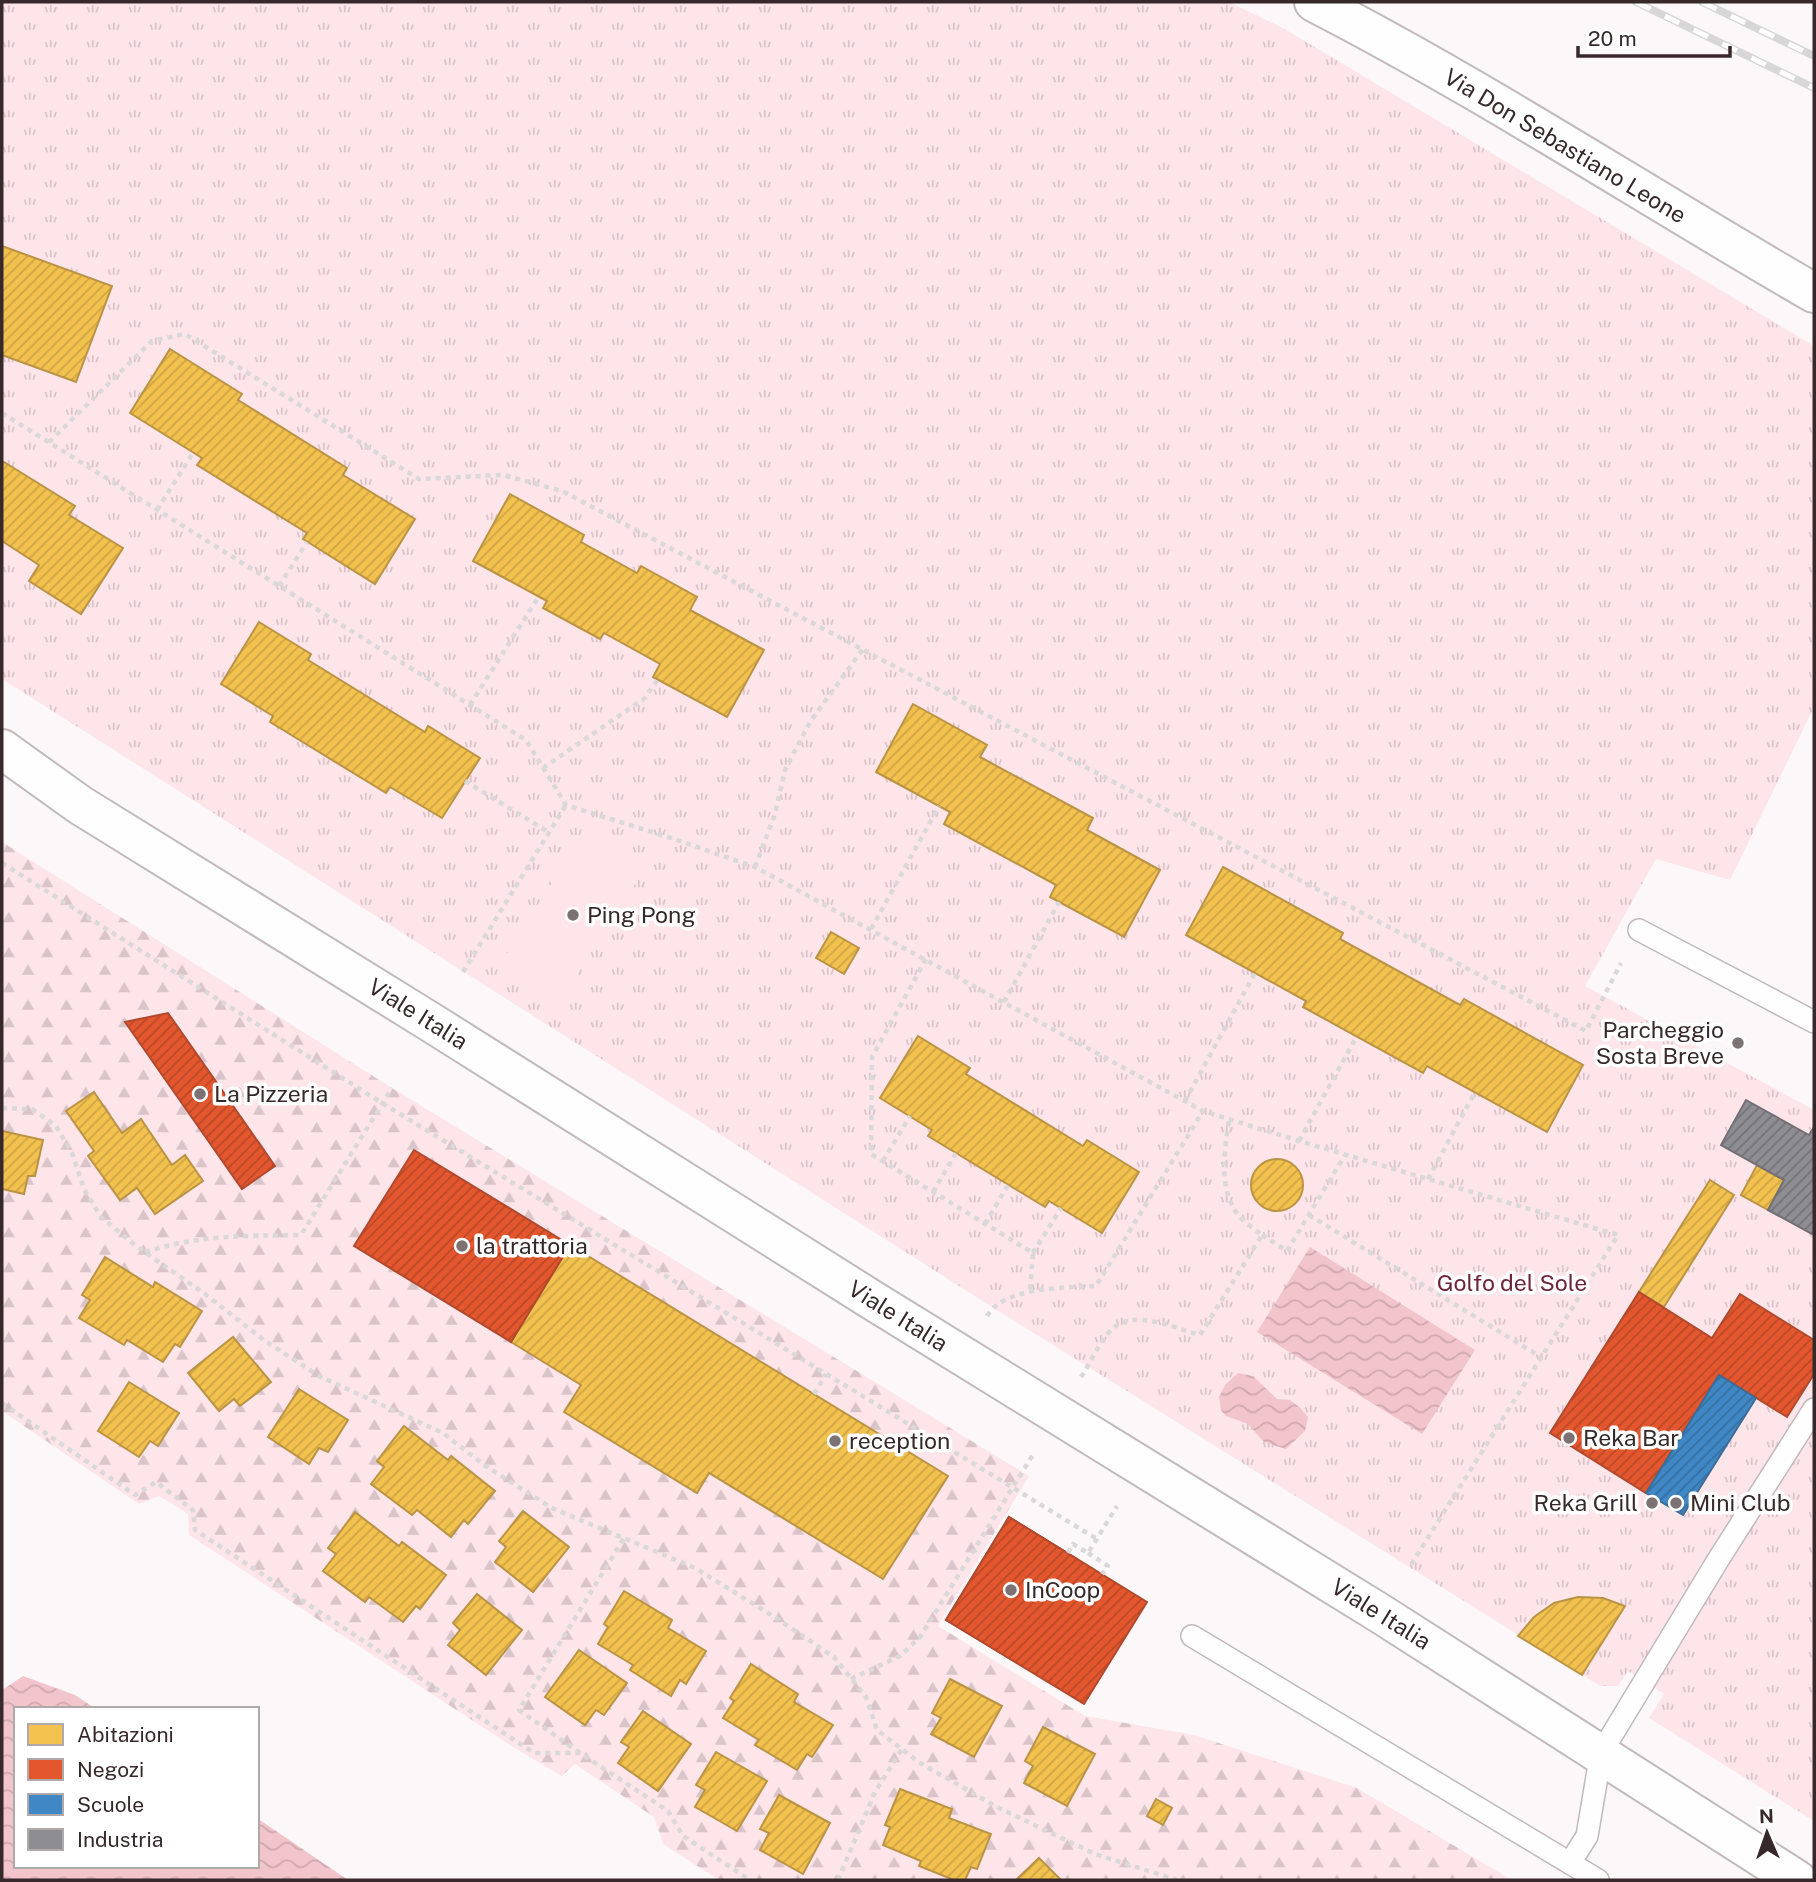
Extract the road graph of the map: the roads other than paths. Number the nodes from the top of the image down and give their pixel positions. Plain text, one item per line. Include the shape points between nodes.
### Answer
1 (1314, 2) edge
2 (1814, 293) edge
3 (2, 749) edge
4 (1639, 930) road end
5 (1814, 1022) edge
6 (1814, 1409) edge
7 (1192, 1636) dead end
8 (1601, 1753) junction
9 (1570, 1863) junction
10 (1598, 1880) edge
11 (1797, 1880) edge

1 - 2 street, Via Don Sebastiano Leone
3 - 8 street, Viale Italia via 80,805
4 - 5 lane
6 - 8 lane
7 - 9 lane
8 - 9 lane via 1587,1836
8 - 11 street, Viale Italia
9 - 10 lane

